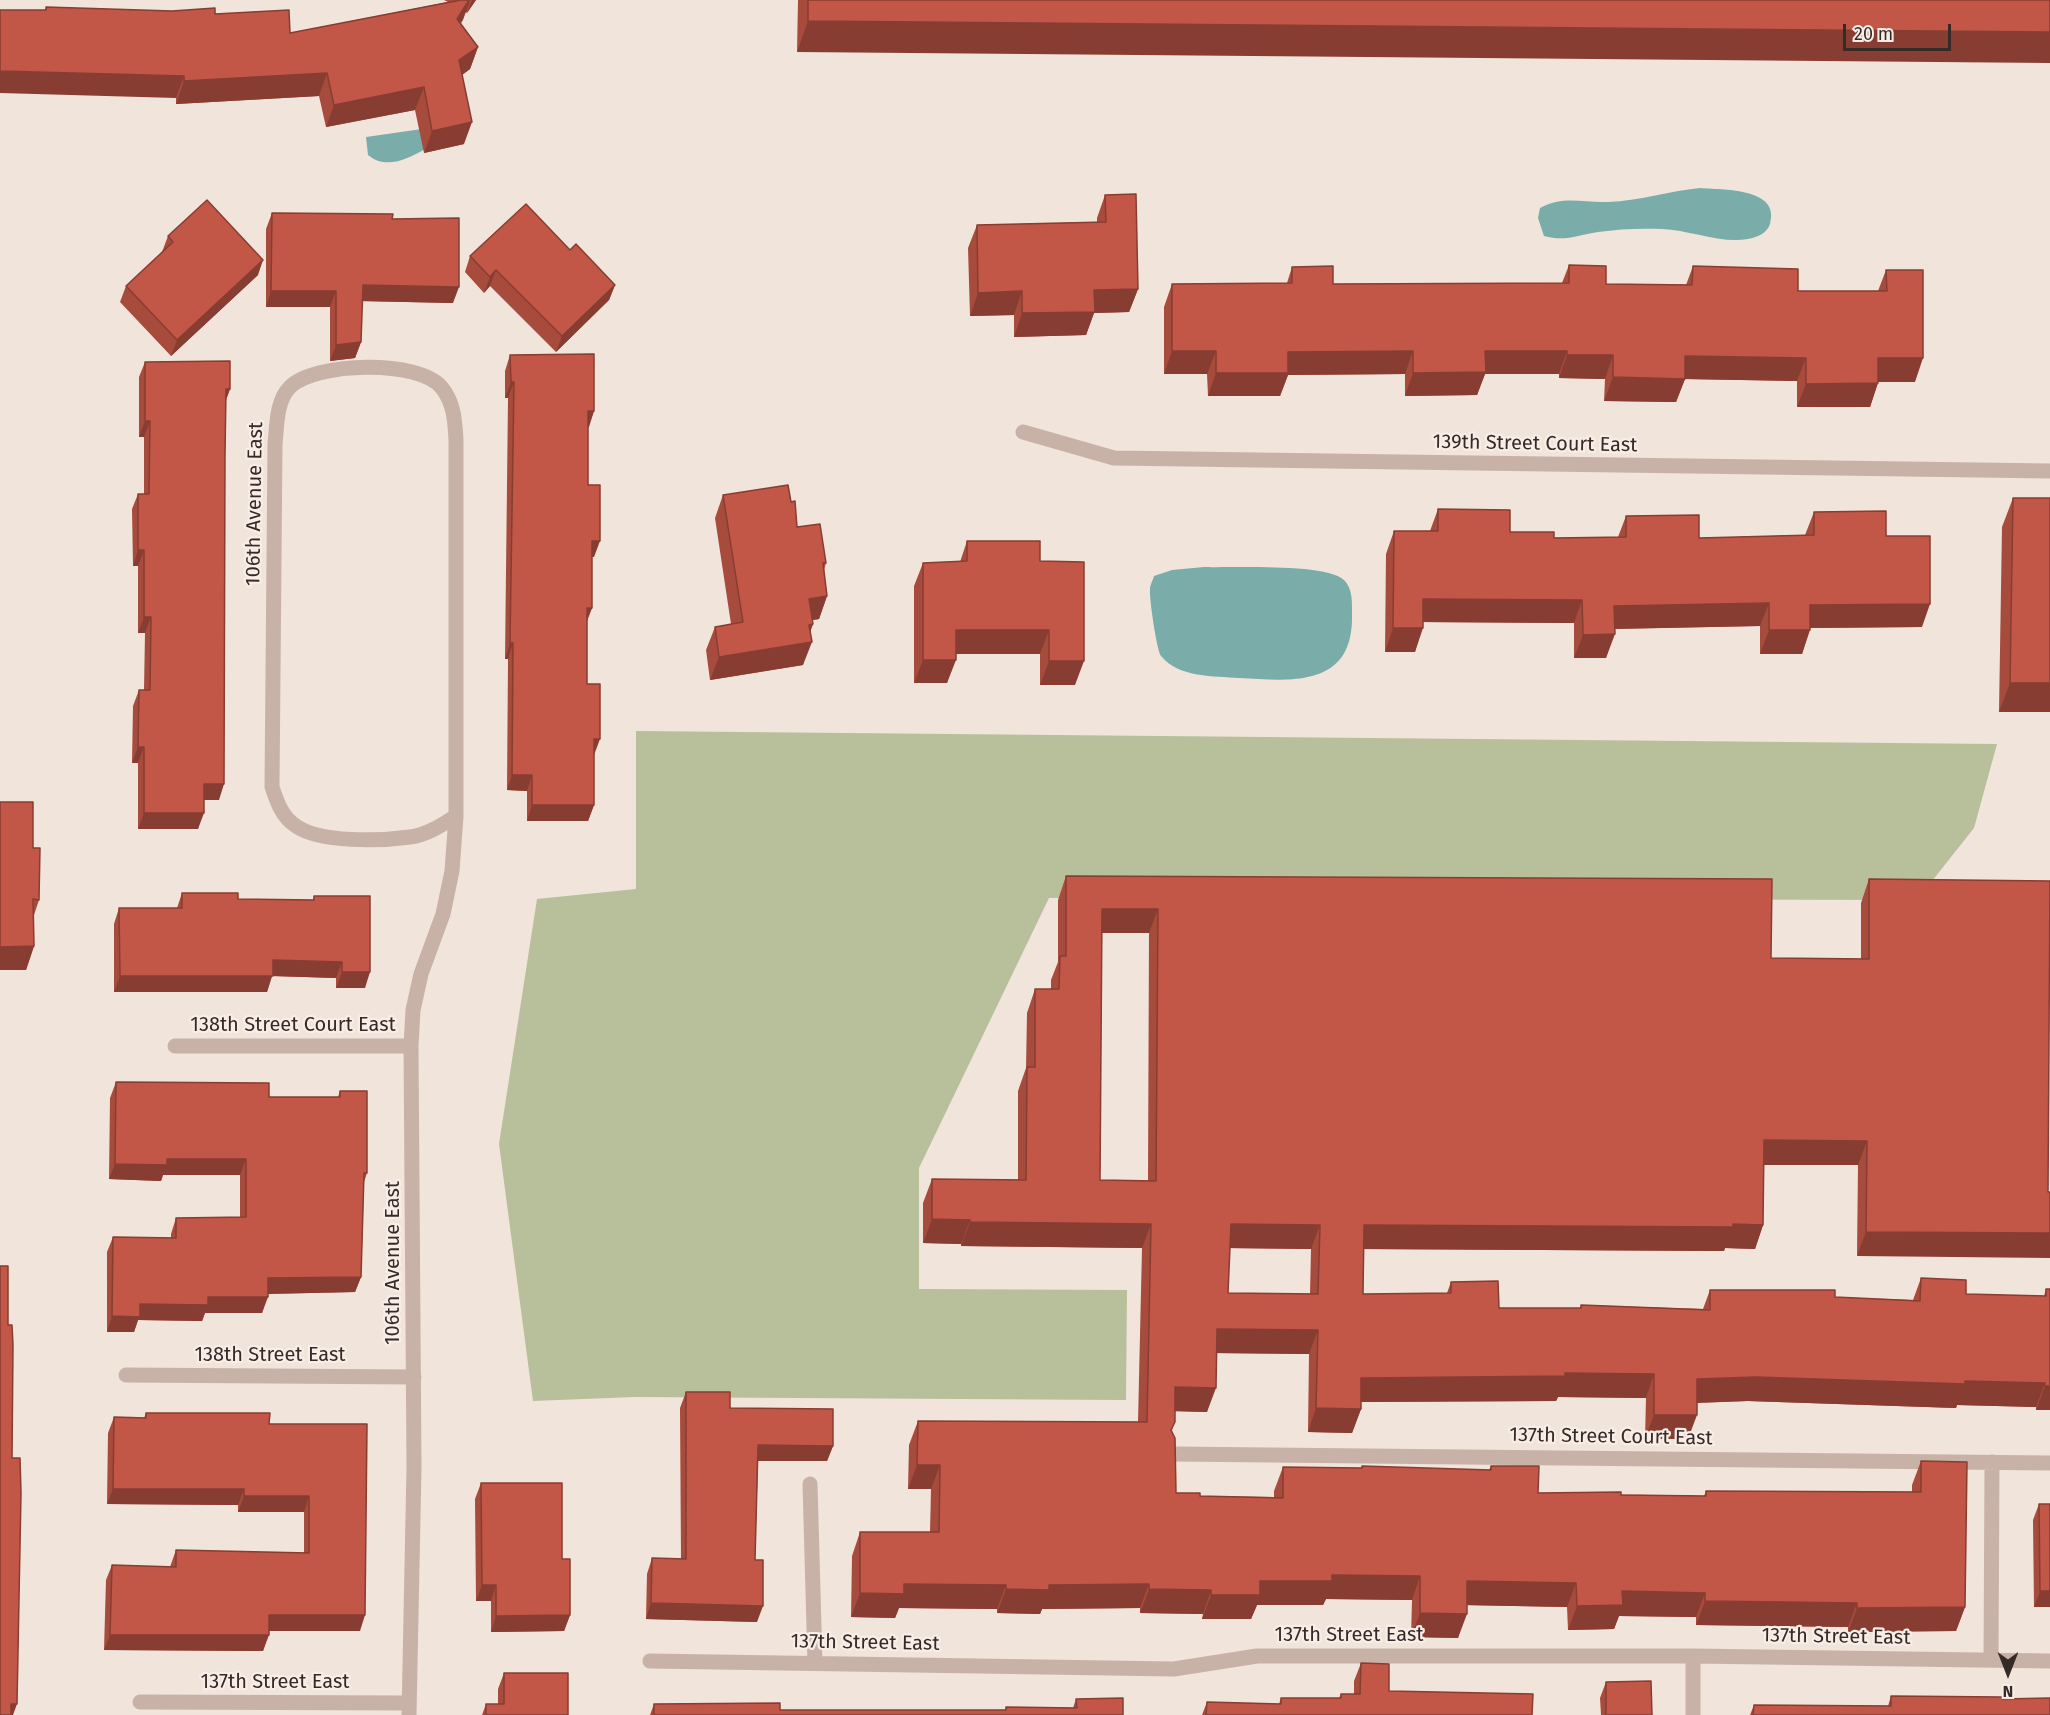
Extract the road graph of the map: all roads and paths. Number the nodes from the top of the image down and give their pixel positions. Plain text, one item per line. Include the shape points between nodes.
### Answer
1 (1023, 432) dead end
2 (2050, 471) edge
3 (456, 816) junction
4 (176, 1046) dead end
5 (411, 1046) junction
6 (126, 1375) dead end
7 (414, 1377) junction
8 (1172, 1454) edge
9 (1992, 1462) junction
10 (2050, 1462) edge
11 (810, 1484) dead end
12 (1693, 1656) junction
13 (1991, 1660) junction
14 (650, 1661) dead end
15 (2050, 1661) edge
16 (815, 1663) junction
17 (140, 1702) dead end
18 (409, 1709) edge
19 (1693, 1715) edge

1 - 2 street, 139th Street Court East via 1114,458
3 - 3 street, 106th Avenue East via 454,410 441,386 415,373 366,365 316,374 290,387 278,412 272,787 280,810 296,826 340,838 411,837
3 - 5 street, 106th Avenue East via 452,871 443,914 421,974
4 - 5 street, 138th Street Court East
5 - 7 street, 106th Avenue East
6 - 7 street, 138th Street East
7 - 18 street, 106th Avenue East
8 - 9 street, 137th Street Court East
9 - 10 street, 137th Street Court East
9 - 13 street
11 - 16 street
12 - 13 street, 137th Street East
12 - 16 street, 137th Street East via 1257,1656 1174,1669
12 - 19 street
13 - 15 street, 137th Street East
14 - 16 street, 137th Street East
17 - 18 street, 137th Street East

